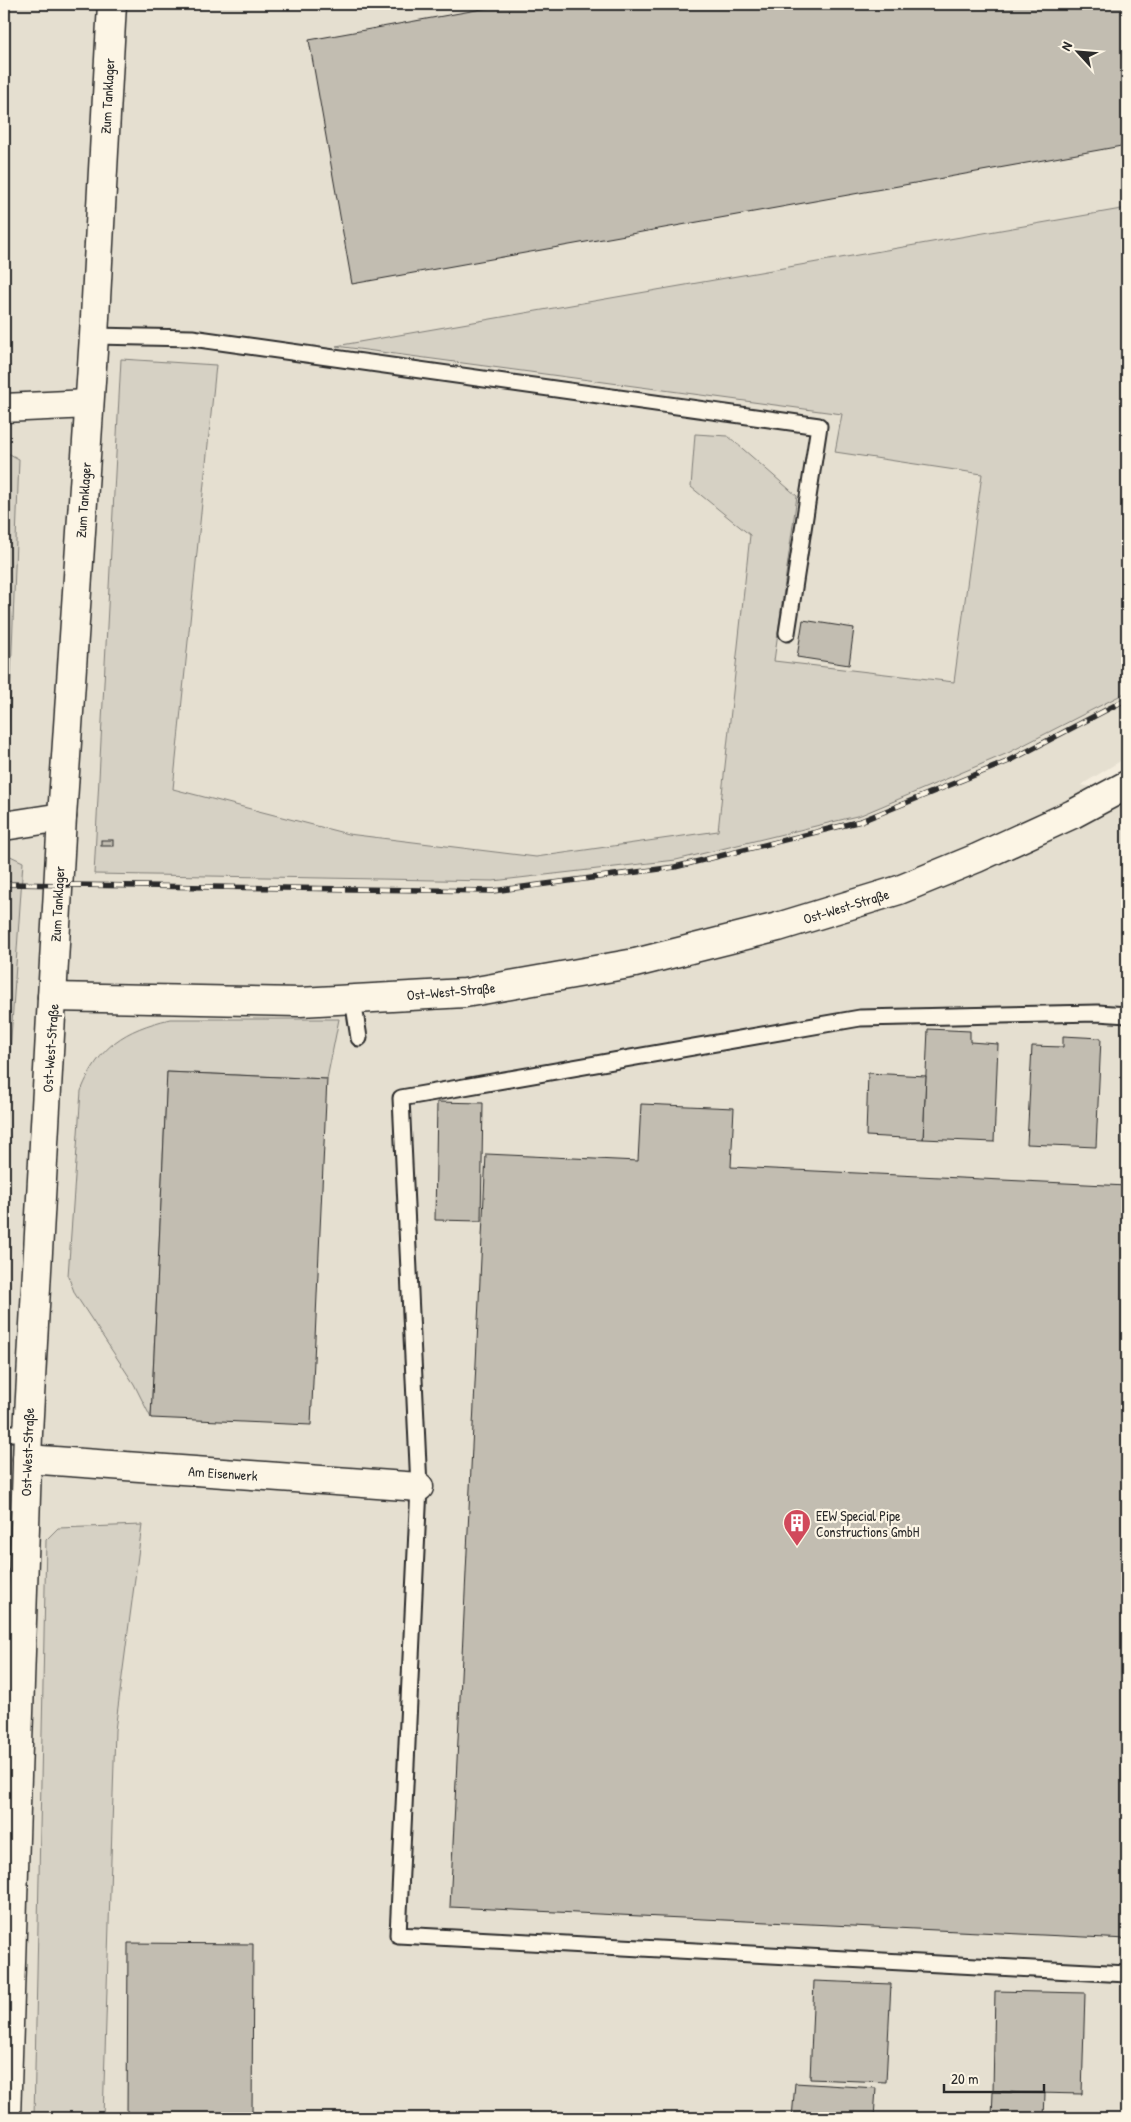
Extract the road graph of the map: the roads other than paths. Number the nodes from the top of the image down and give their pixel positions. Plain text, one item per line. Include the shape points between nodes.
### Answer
1 (112, 4) edge
2 (94, 336) junction
3 (89, 404) junction
4 (4, 408) edge
5 (787, 633) dead end
6 (1127, 785) edge
7 (62, 817) junction
8 (4, 826) edge
9 (52, 997) junction
10 (353, 999) junction
11 (1127, 1015) edge
12 (358, 1038) dead end
13 (19, 1442) edge
14 (419, 1487) junction
15 (9, 1841) edge
16 (1127, 1974) edge
17 (6, 2118) edge

1 - 2 street, Zum Tanklager
2 - 3 street, Zum Tanklager
2 - 5 lane via 192,338 820,426
3 - 4 street
3 - 7 street, Zum Tanklager
6 - 10 street, Ost-West-Straße via 1073,814 907,887 778,927 635,963 538,981 465,993
7 - 8 street
7 - 9 street, Zum Tanklager
9 - 10 street, Ost-West-Straße via 300,1002
9 - 13 street, Ost-West-Straße
10 - 12 lane
11 - 14 lane via 860,1018 401,1098
13 - 14 street, Am Eisenwerk
13 - 15 street, Ost-West-Straße
14 - 16 lane via 398,1935
15 - 17 street, Ost-West-Straße

